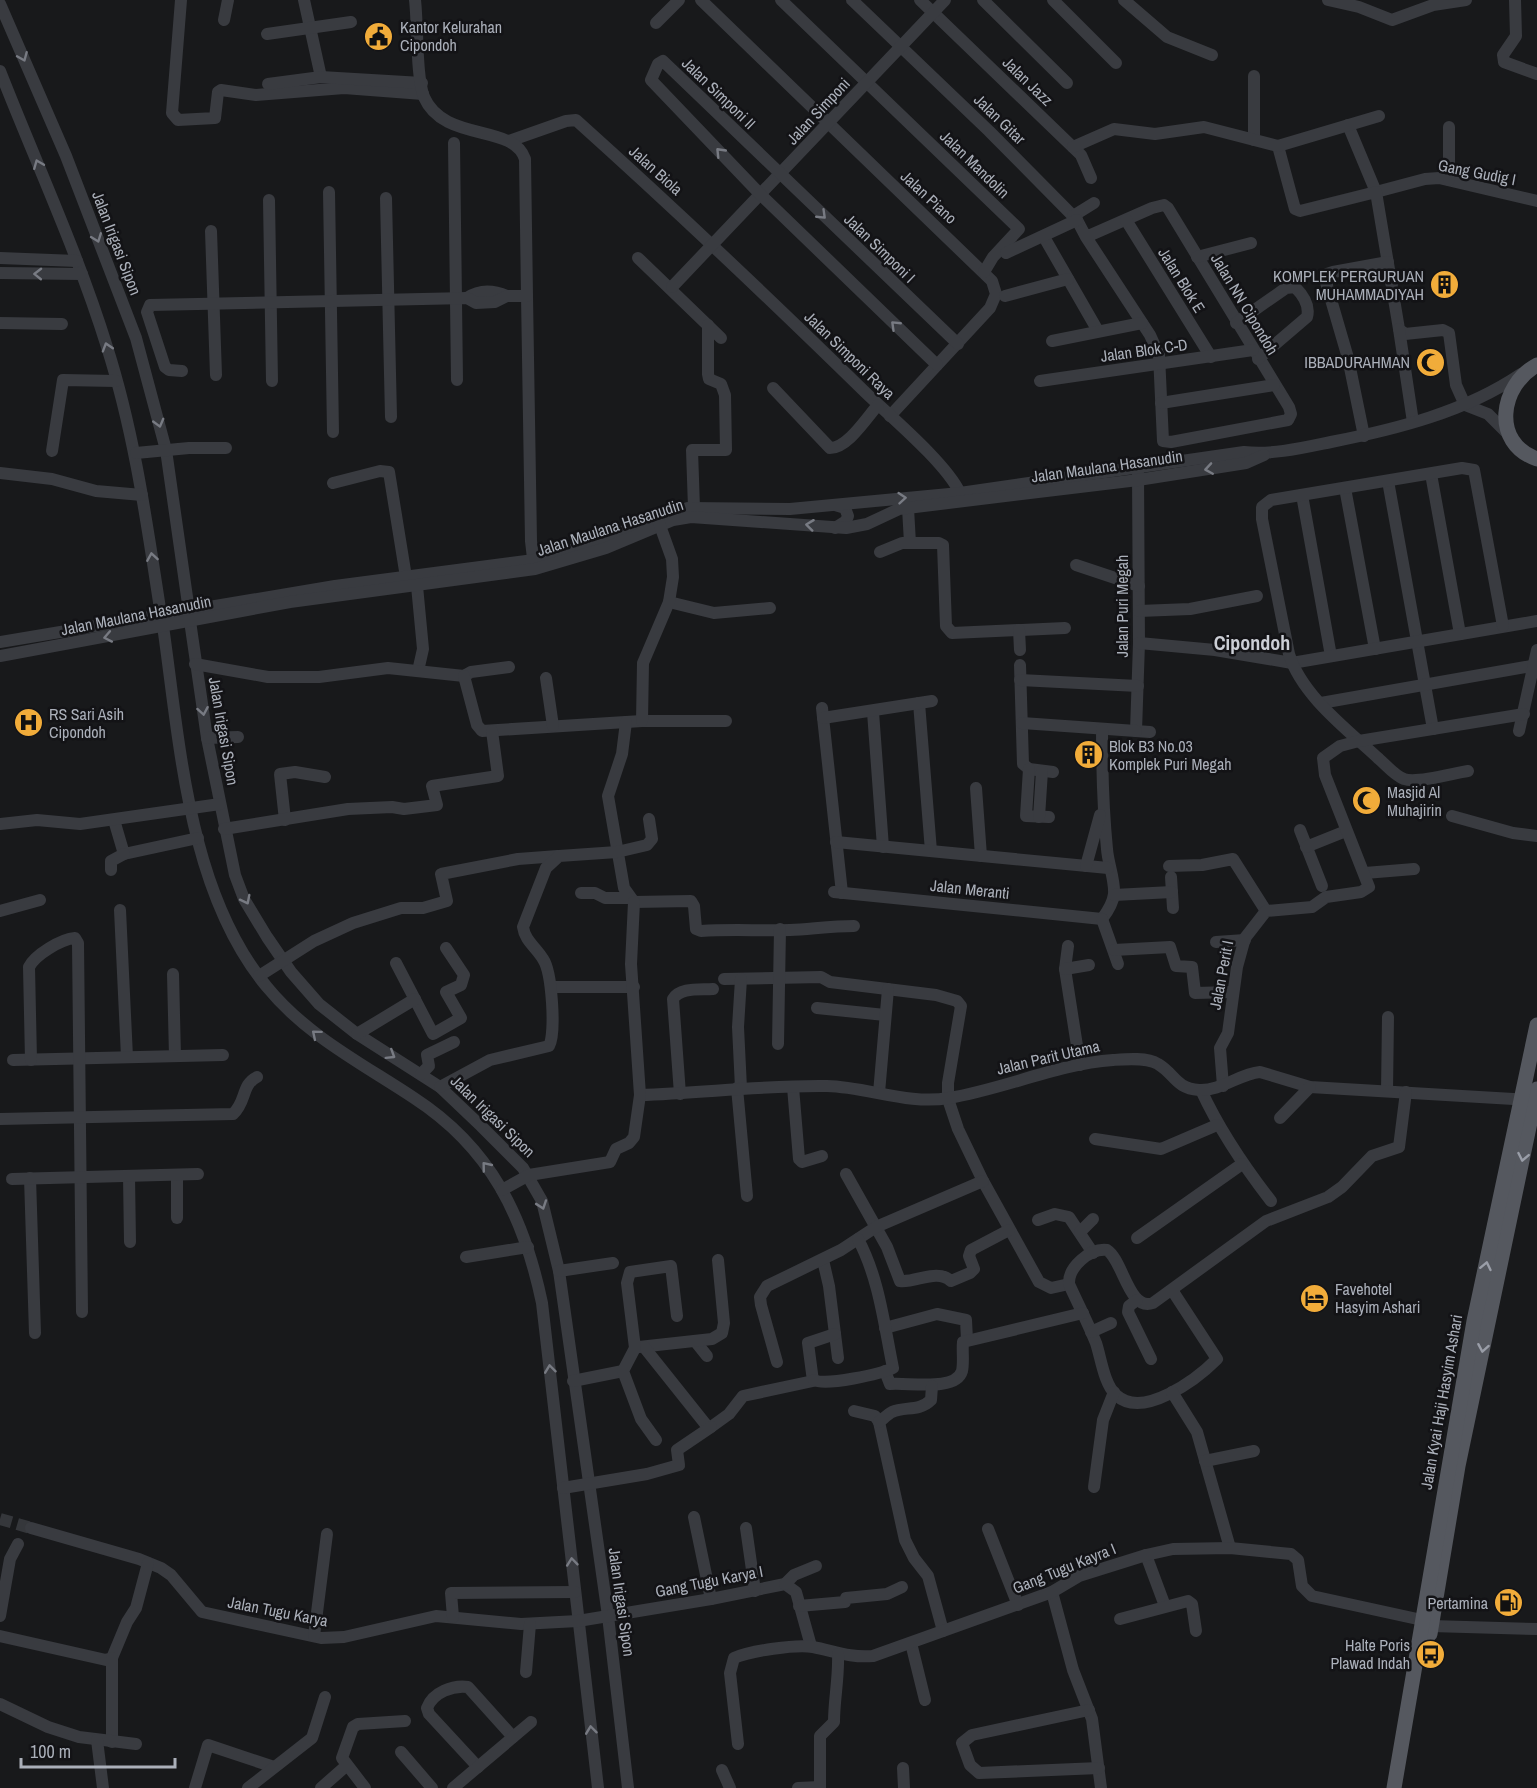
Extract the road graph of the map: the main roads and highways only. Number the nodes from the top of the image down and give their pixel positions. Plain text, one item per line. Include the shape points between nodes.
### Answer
1 (1532, 367) edge
2 (1537, 459) edge
3 (1537, 1025) edge
4 (1533, 1097) edge
5 (1412, 1700) junction
6 (1394, 1788) edge
7 (1404, 1788) edge

1 - 2 main road via 1516,381 1507,400 1507,421 1524,453
3 - 4 main road, Jalan Kyai Haji Hasyim Ashari
4 - 5 main road, Jalan Kyai Haji Hasyim Ashari via 1474,1321
5 - 6 main road, Jalan Kyai Haji Hasyim Ashari
5 - 7 main road, Jalan Kyai Haji Hasyim Ashari

